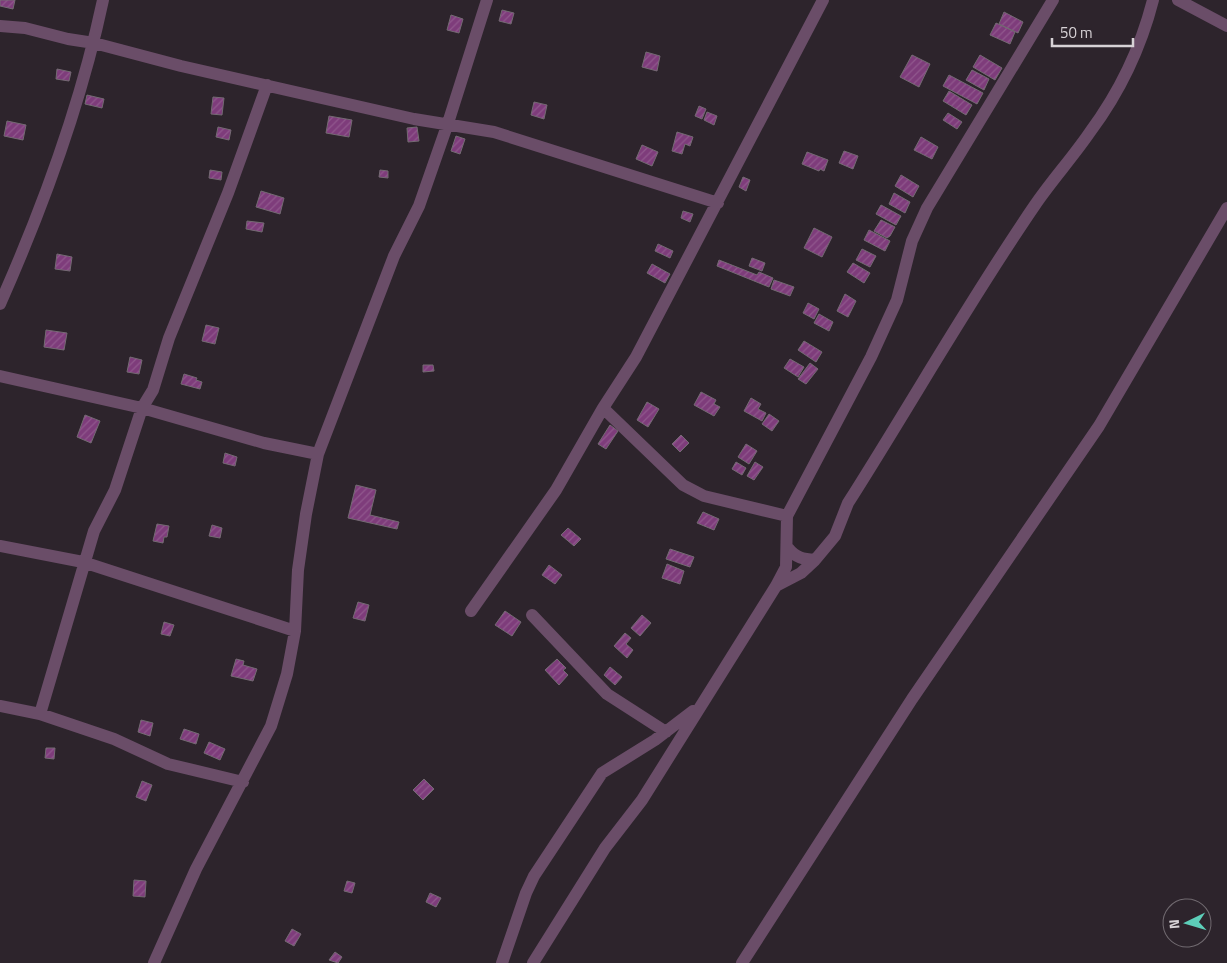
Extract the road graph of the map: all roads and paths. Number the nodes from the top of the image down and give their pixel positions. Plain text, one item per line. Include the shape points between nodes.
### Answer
1 (103, 0) edge
2 (487, 0) edge
3 (823, 0) edge
4 (1053, 0) edge
5 (1153, 0) edge
6 (1178, 0) edge
7 (0, 26) edge
8 (1227, 26) edge
9 (94, 43) junction
10 (267, 85) junction
11 (448, 123) junction
12 (718, 203) junction
13 (1227, 208) edge
14 (0, 304) edge
15 (0, 376) edge
16 (142, 408) junction
17 (603, 408) junction
18 (318, 454) junction
19 (787, 516) junction
20 (0, 546) edge
21 (788, 548) junction
22 (815, 560) junction
23 (83, 562) junction
24 (776, 586) junction
25 (471, 611) dead end
26 (532, 615) dead end
27 (296, 631) junction
28 (0, 706) edge
29 (700, 706) junction
30 (40, 714) junction
31 (666, 732) junction
32 (243, 782) junction
33 (154, 963) edge
34 (502, 963) edge
35 (533, 963) edge
36 (742, 963) edge

1 - 9 street
2 - 11 street
3 - 12 street
4 - 19 street via 928,208 912,241 897,300 871,357
5 - 22 street via 1120,87 1031,212 848,503 835,536
6 - 8 street
7 - 9 street
9 - 10 street
9 - 14 street via 50,179
10 - 11 street via 414,119
10 - 16 street via 228,193 169,338 153,390
11 - 12 street via 494,132
11 - 18 street via 419,206 394,256
12 - 17 street via 636,357
13 - 36 street via 1099,426 912,700
15 - 16 street
16 - 18 street via 264,443
16 - 23 street via 115,490 94,531
17 - 19 street via 683,485 704,496
17 - 25 street via 556,490
18 - 27 street via 298,570
19 - 21 street
20 - 23 street
21 - 22 street via 793,555
21 - 24 street via 786,567
22 - 24 street via 801,573
23 - 27 street
23 - 30 street
24 - 29 street
26 - 31 street via 606,694
27 - 32 street via 271,726
28 - 30 street
29 - 31 street
29 - 35 street via 642,800 604,848
30 - 32 street via 114,739 168,764
31 - 34 street via 602,773 534,876
32 - 33 street via 196,869

